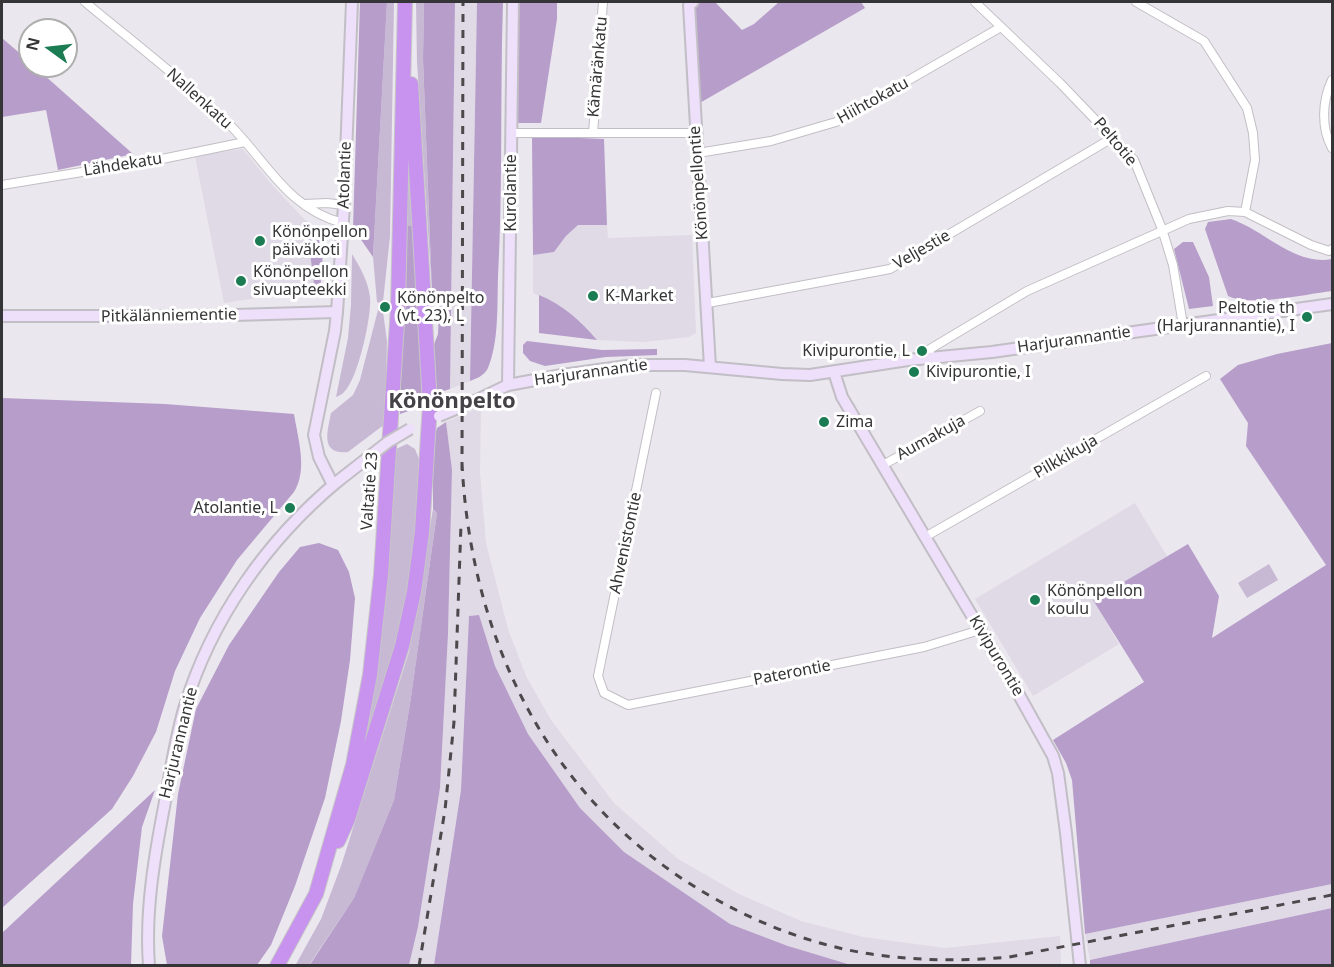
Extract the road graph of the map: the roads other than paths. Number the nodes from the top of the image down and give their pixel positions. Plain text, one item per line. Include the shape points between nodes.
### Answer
1 (86, 2) edge
2 (352, 2) edge
3 (405, 2) edge
4 (513, 2) edge
5 (603, 2) edge
6 (693, 2) edge
7 (975, 2) edge
8 (1136, 2) edge
9 (1001, 27) junction
10 (1332, 80) edge
11 (512, 133) junction
12 (593, 133) junction
13 (695, 133) junction
14 (1114, 137) junction
15 (244, 142) junction
16 (1332, 148) edge
17 (698, 153) junction
18 (2, 184) edge
19 (304, 204) junction
20 (344, 205) junction
21 (1245, 212) junction
22 (343, 223) junction
23 (1162, 229) junction
24 (1332, 249) edge
25 (708, 303) junction
26 (1332, 304) edge
27 (337, 312) junction
28 (2, 316) edge
29 (1183, 325) junction
30 (929, 358) junction
31 (710, 367) junction
32 (834, 372) junction
33 (1206, 376) dead end
34 (508, 385) junction
35 (656, 393) dead end
36 (980, 411) dead end
37 (435, 418) junction
38 (883, 465) junction
39 (336, 483) junction
40 (925, 537) junction
41 (980, 630) junction
42 (604, 693) joint
43 (316, 894) junction
44 (149, 966) edge
45 (277, 966) edge
46 (1080, 966) edge

1 - 15 street, Nallenkatu via 209,106
2 - 20 street, Atolantie
3 - 37 highway
3 - 43 highway, Valtatie 23 via 398,307 381,575 370,675 353,765
4 - 11 street, Kurolantie
5 - 12 street, Kämäränkatu
6 - 13 street, Könönpellontie via 689,5
7 - 9 street, Peltotie
8 - 21 street via 1204,41 1247,108 1255,160
9 - 14 street, Peltotie
9 - 17 street, Hiihtokatu via 836,122 771,141
10 - 16 street via 1325,129
11 - 12 street
11 - 34 street, Kurolantie
12 - 13 street
13 - 17 street, Könönpellontie
14 - 23 street, Peltotie via 1134,160
14 - 25 street, Veljestie via 890,269
15 - 18 street, Lähdekatu
15 - 19 street, Nallenkatu via 271,175
17 - 25 street, Könönpellontie
19 - 20 street
19 - 22 street, Nallenkatu via 314,213
20 - 22 street, Atolantie
21 - 23 street via 1207,215
21 - 24 street via 1311,245
22 - 27 street, Atolantie
23 - 29 street, Peltotie via 1173,265
23 - 30 street via 1026,291 930,349
25 - 31 street, Könönpellontie
26 - 29 street, Harjurannantie
27 - 28 street, Pitkälänniementie
27 - 39 street, Atolantie via 314,435 319,457
29 - 30 street, Harjurannantie
30 - 32 street, Harjurannantie
31 - 32 street, Harjurannantie via 782,374
31 - 34 street, Harjurannantie via 634,365
32 - 38 street, Kivipurontie via 842,397
33 - 40 street, Pilkkikuja
34 - 37 street, Harjurannantie, bridge
35 - 42 street, Ahvenistontie via 598,676
36 - 38 street, Aumakuja
37 - 39 street, Harjurannantie, bridge via 388,442
37 - 43 highway via 414,592 402,646 348,819
38 - 40 street, Kivipurontie
39 - 44 street, Harjurannantie via 261,560 218,627 199,669 182,718 159,833 150,892
40 - 41 street, Kivipurontie
41 - 42 street, Paterontie via 924,647 628,705
41 - 46 street, Kivipurontie via 1053,756
43 - 45 highway, Valtatie 23

